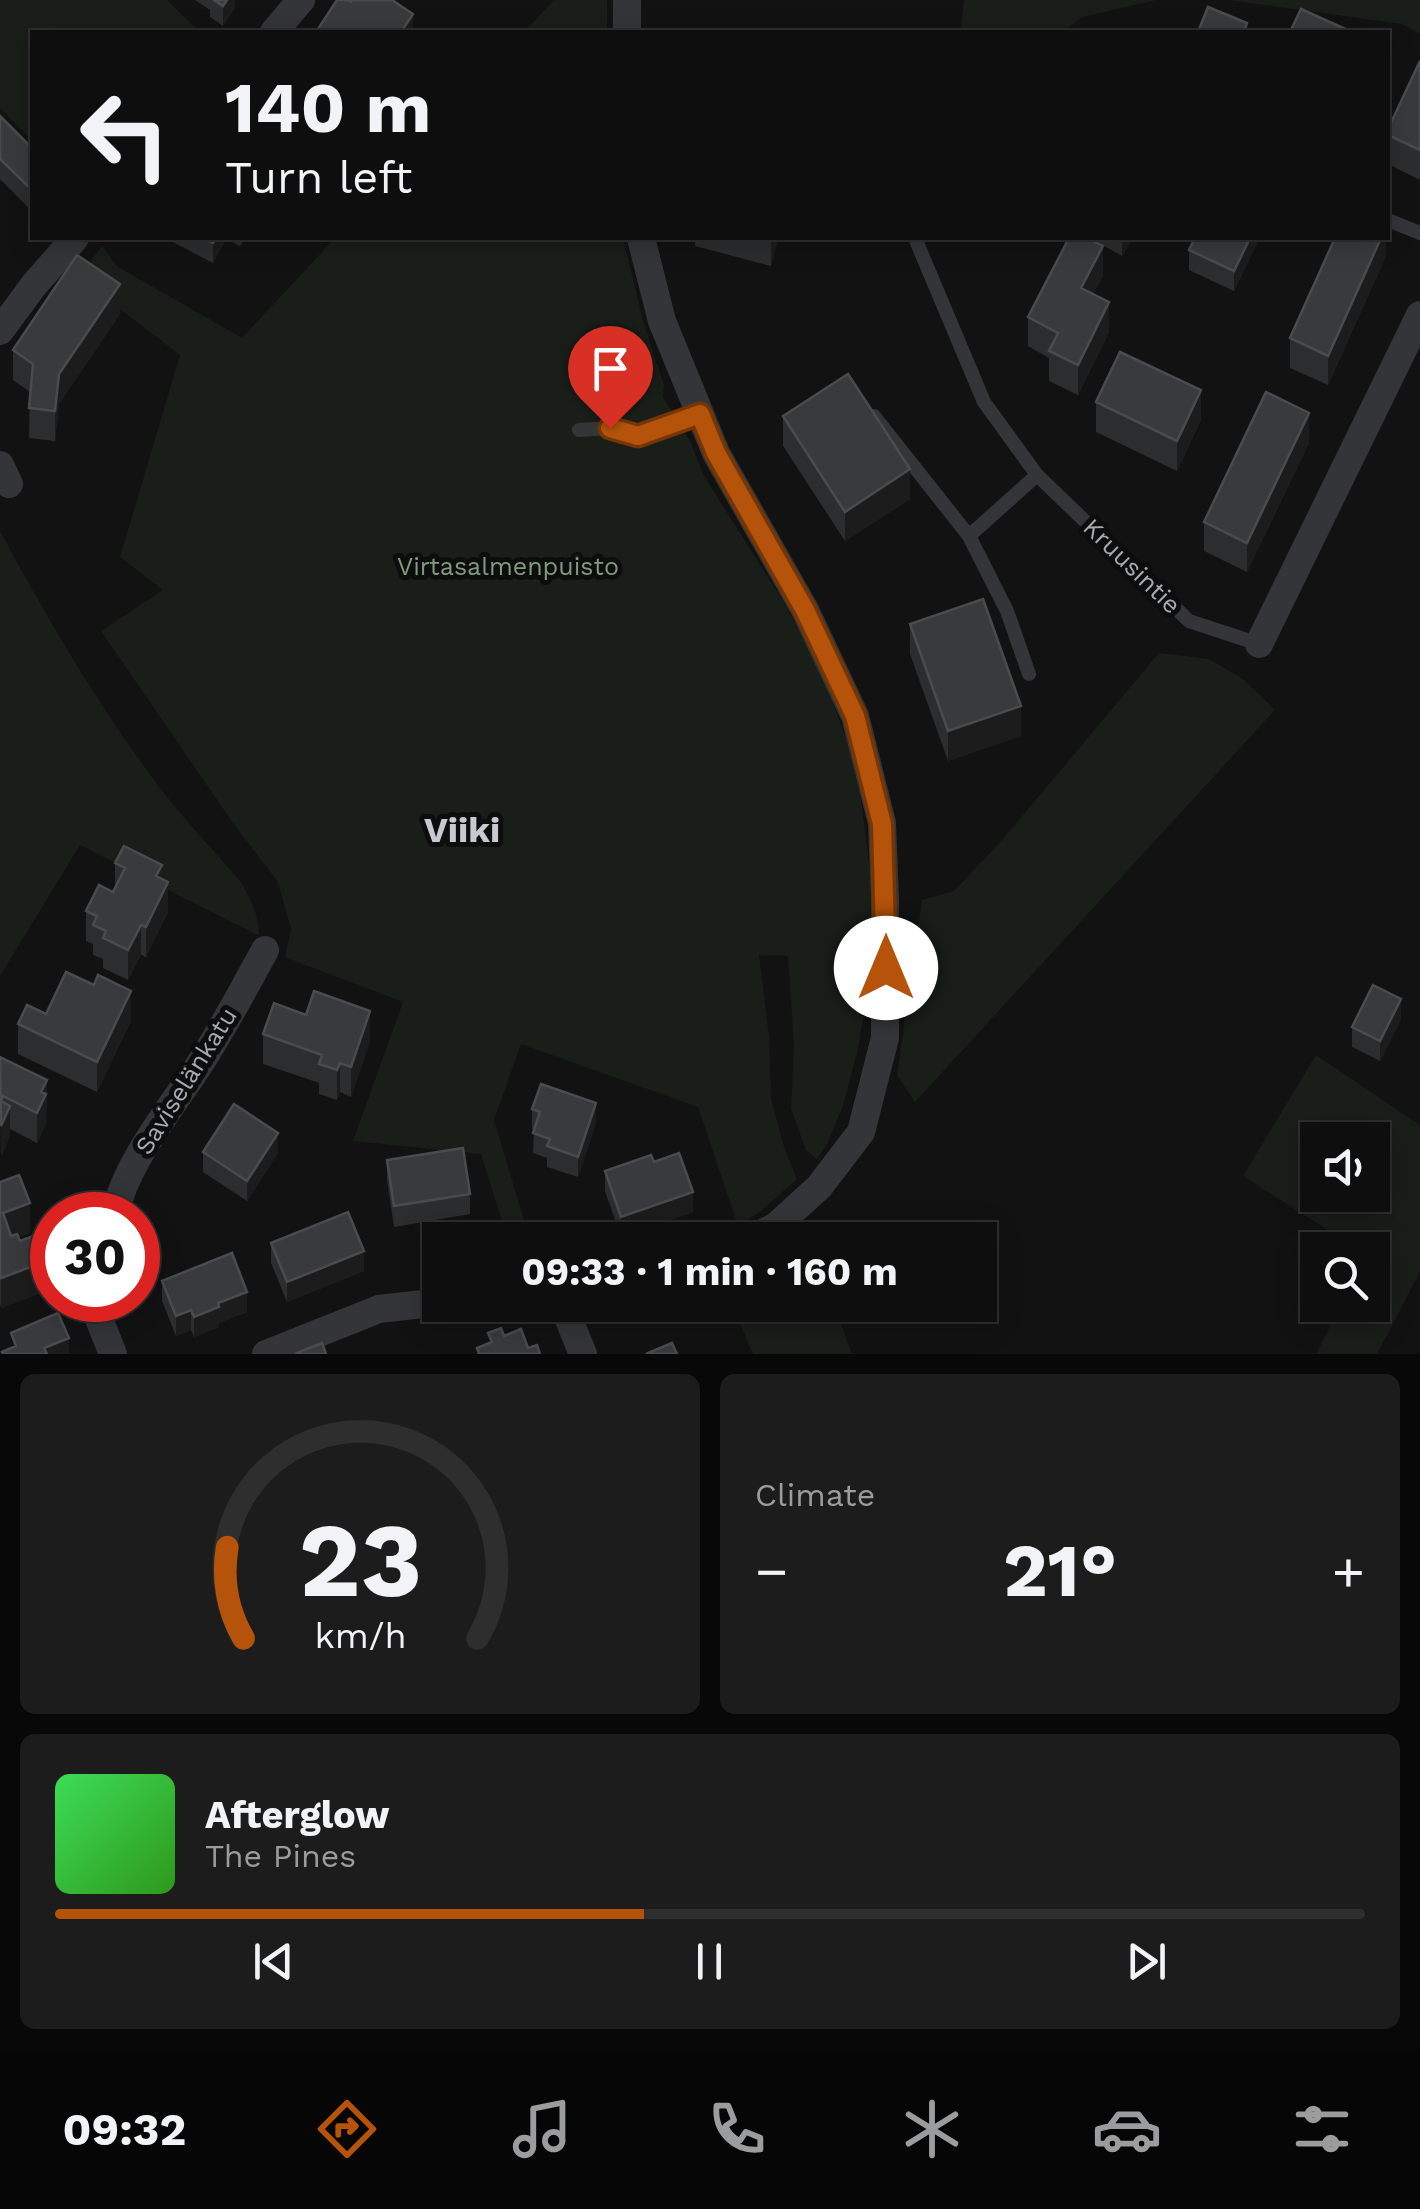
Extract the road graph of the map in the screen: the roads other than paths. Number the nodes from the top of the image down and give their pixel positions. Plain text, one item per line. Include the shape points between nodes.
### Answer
1 (301, 0) edge
2 (627, 0) edge
3 (276, 30) edge
4 (626, 30) edge
5 (1390, 221) edge
6 (1420, 233) edge
7 (73, 240) edge
8 (642, 240) edge
9 (916, 240) edge
10 (1420, 315) edge
11 (0, 331) edge
12 (861, 400) edge
13 (700, 414) junction
14 (579, 430) dead end
15 (1037, 476) junction
16 (969, 536) junction
17 (1259, 644) joint
18 (1029, 674) dead end
19 (265, 950) dead end
20 (122, 1192) edge
21 (781, 1222) edge
22 (422, 1304) edge
23 (101, 1322) edge
24 (570, 1322) edge
25 (113, 1354) edge
26 (266, 1354) edge
27 (583, 1354) edge

1 - 3 street
2 - 4 street
5 - 6 lane
7 - 11 street
8 - 13 street via 662,322
9 - 15 lane, Kruusintie via 984,402
10 - 17 street, Kruusintie
12 - 16 lane
13 - 14 lane via 638,436 610,428
13 - 21 street via 855,716 882,824 885,1038 861,1132 820,1187
15 - 16 lane
15 - 17 lane, Kruusintie via 1189,621
16 - 18 lane via 1008,611
19 - 20 street, Saviselänkatu
22 - 26 street via 379,1308
23 - 25 street
24 - 27 street

